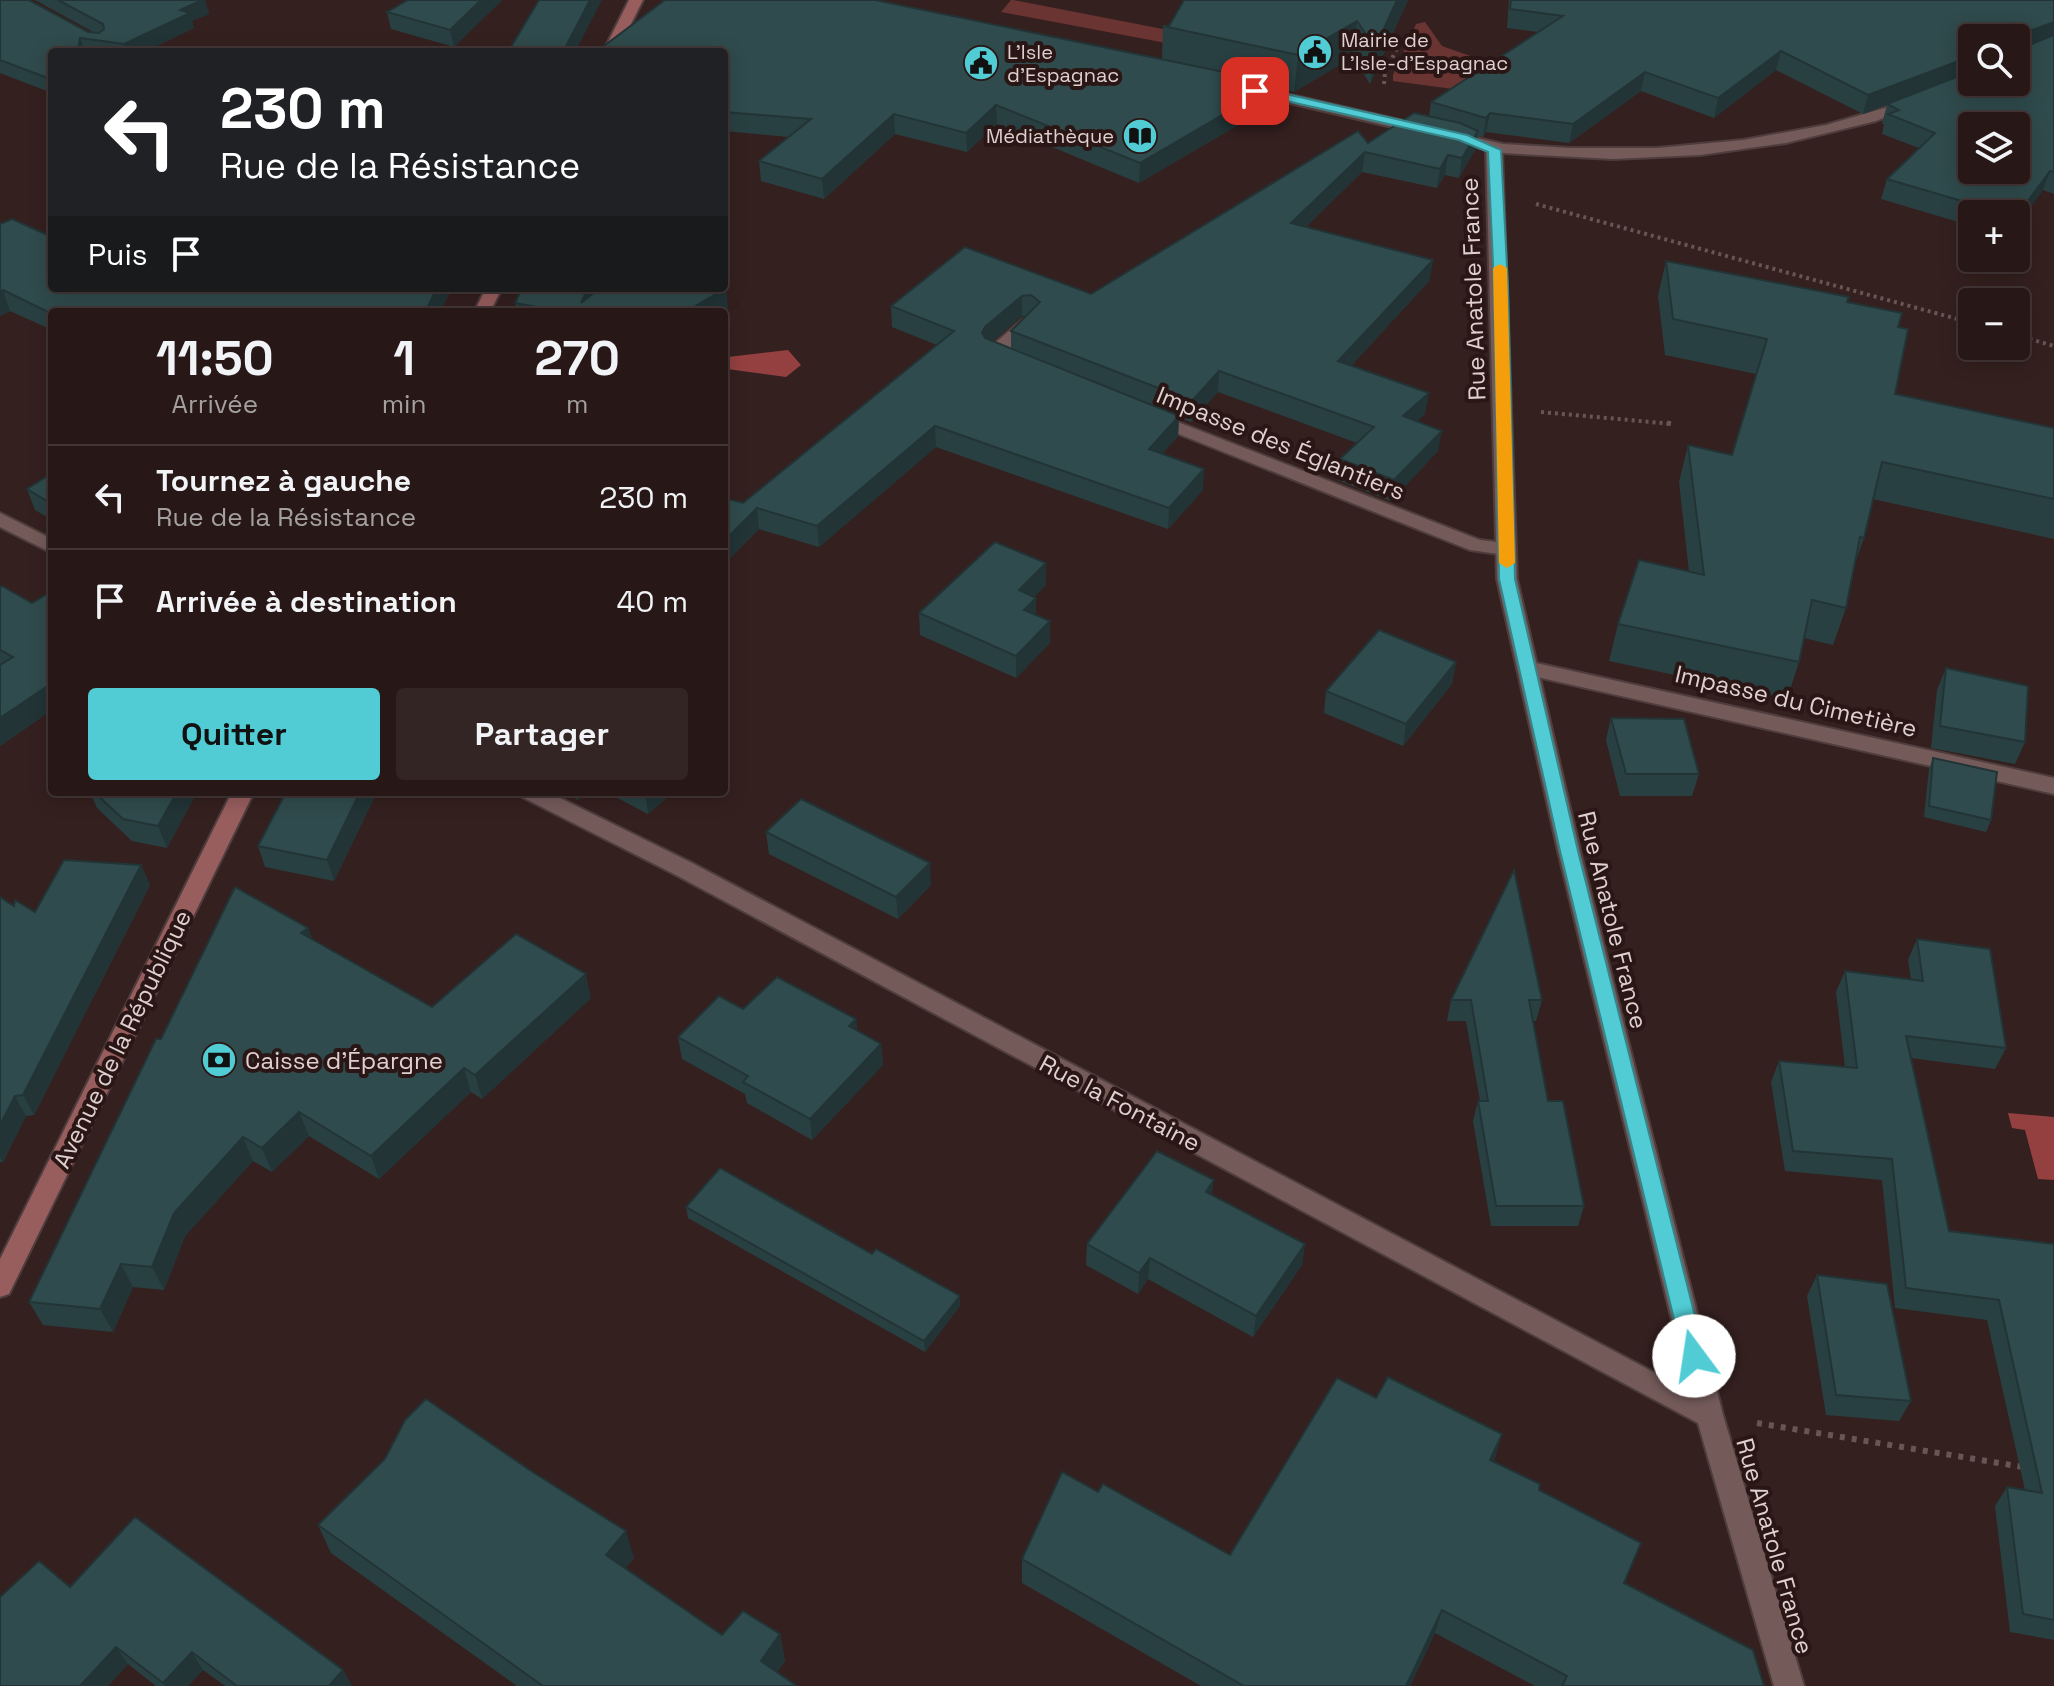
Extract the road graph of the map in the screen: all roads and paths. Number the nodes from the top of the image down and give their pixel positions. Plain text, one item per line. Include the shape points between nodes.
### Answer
1 (636, 0) edge
2 (612, 48) edge
3 (1227, 84) edge
4 (1927, 99) edge
5 (1494, 150) junction
6 (1496, 193) junction
7 (1958, 319) edge
8 (1029, 323) edge
9 (2030, 339) edge
10 (2054, 346) edge
11 (1031, 368) edge
12 (1504, 409) junction
13 (1141, 412) edge
14 (1673, 424) dead end
15 (0, 519) edge
16 (48, 545) edge
17 (1506, 549) junction
18 (1527, 668) junction
19 (2054, 786) edge
20 (241, 796) edge
21 (538, 796) edge
22 (0, 1286) edge
23 (1709, 1415) junction
24 (2038, 1469) edge
25 (1789, 1686) edge

1 - 2 main road
3 - 5 street via 1463,137
4 - 5 street via 1864,122 1773,142 1620,155
5 - 6 street, Rue Anatole France
6 - 7 path
6 - 12 street, Rue Anatole France
8 - 11 street via 994,353
9 - 10 path
12 - 14 path
12 - 17 street, Rue Anatole France
13 - 17 street, Impasse des Églantiers via 1477,546
15 - 16 street
17 - 18 street, Rue Anatole France via 1507,579
18 - 19 street, Impasse du Cimetière
18 - 23 street, Rue Anatole France
20 - 22 main road, Avenue de la République
21 - 23 street, Rue la Fontaine
23 - 24 path
23 - 25 street, Rue Anatole France

